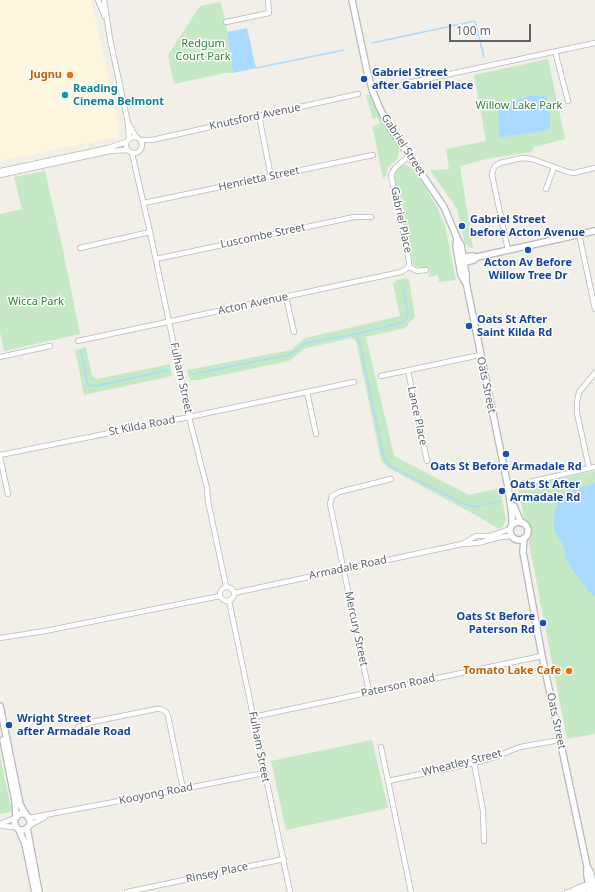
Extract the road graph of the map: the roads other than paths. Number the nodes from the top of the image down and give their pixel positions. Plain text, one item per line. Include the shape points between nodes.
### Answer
1 (98, 0) edge
2 (104, 0) edge
3 (268, 0) edge
4 (352, 0) edge
5 (106, 18) junction
6 (226, 22) dead end
7 (595, 43) edge
8 (555, 51) junction
9 (394, 88) dead end
10 (358, 94) dead end
11 (568, 101) dead end
12 (259, 116) junction
13 (128, 123) junction
14 (138, 138) junction
15 (127, 140) junction
16 (152, 140) junction
17 (142, 146) junction
18 (127, 150) junction
19 (135, 153) junction
20 (374, 155) dead end
21 (409, 156) junction
22 (554, 167) junction
23 (595, 168) edge
24 (0, 171) edge
25 (0, 175) edge
26 (271, 177) junction
27 (546, 189) dead end
28 (144, 203) junction
29 (371, 216) dead end
30 (595, 231) edge
31 (150, 232) junction
32 (579, 234) junction
33 (80, 248) dead end
34 (508, 250) junction
35 (156, 259) junction
36 (461, 260) junction
37 (409, 268) junction
38 (426, 270) dead end
39 (286, 296) junction
40 (595, 309) edge
41 (169, 321) junction
42 (294, 332) dead end
43 (78, 341) dead end
44 (50, 346) dead end
45 (480, 355) junction
46 (0, 357) edge
47 (408, 371) junction
48 (595, 374) edge
49 (381, 376) dead end
50 (354, 382) dead end
51 (307, 392) junction
52 (189, 417) junction
53 (316, 434) dead end
54 (0, 456) edge
55 (426, 461) dead end
56 (595, 467) edge
57 (589, 468) junction
58 (390, 479) dead end
59 (508, 487) junction
60 (8, 494) dead end
61 (521, 523) junction
62 (511, 527) junction
63 (513, 538) junction
64 (524, 538) junction
65 (462, 544) junction
66 (523, 552) junction
67 (344, 568) junction
68 (226, 586) junction
69 (234, 593) junction
70 (220, 596) junction
71 (229, 601) junction
72 (1, 639) edge
73 (542, 656) junction
74 (369, 692) junction
75 (0, 706) edge
76 (253, 717) junction
77 (0, 724) edge
78 (78, 727) dead end
79 (560, 740) junction
80 (381, 748) dead end
81 (474, 762) junction
82 (264, 773) junction
83 (388, 781) junction
84 (184, 789) junction
85 (49, 815) junction
86 (27, 816) junction
87 (16, 817) junction
88 (0, 825) edge
89 (28, 826) junction
90 (18, 828) junction
91 (484, 841) dead end
92 (284, 859) junction
93 (593, 887) edge
94 (35, 892) edge
95 (39, 892) edge
96 (126, 892) edge
97 (290, 892) edge
98 (411, 892) edge
99 (569, 892) edge

1 - 5 street
2 - 5 street
3 - 6 street via 269,13
4 - 21 street, Gabriel Street via 373,92 390,129
5 - 13 street
7 - 8 street
8 - 9 street via 402,84
8 - 11 street
10 - 12 street, Knutsford Avenue
12 - 16 street, Knutsford Avenue
12 - 26 street
13 - 14 street
13 - 15 street
14 - 15 street
14 - 16 street, Knutsford Avenue
14 - 17 street
15 - 18 street
15 - 24 street via 108,148
16 - 17 street, Knutsford Avenue
17 - 19 street
18 - 19 street
18 - 25 street via 110,151
19 - 28 street, Fulham Street
20 - 26 street, Henrietta Street
21 - 36 street, Gabriel Street via 444,206 461,245
21 - 37 street, Gabriel Place via 395,168 391,176
22 - 23 street via 574,173
22 - 27 street
22 - 34 street via 522,158 495,166 492,175
26 - 28 street, Henrietta Street
28 - 31 street, Fulham Street
29 - 35 street, Luscombe Street via 354,217
30 - 32 street
31 - 33 street
31 - 35 street, Fulham Street
32 - 34 street
32 - 40 street
34 - 36 street via 477,257 474,260
35 - 41 street, Fulham Street
36 - 45 street, Oats Street
37 - 38 street, Acton Avenue via 417,271
37 - 39 street, Acton Avenue
39 - 41 street, Acton Avenue
39 - 42 street
41 - 43 street, Acton Avenue
41 - 52 street, Fulham Street
44 - 46 street
45 - 47 street
45 - 59 street, Oats Street
47 - 49 street
47 - 55 street, Lance Place
48 - 57 street via 579,392 577,402
50 - 51 street, St Kilda Road
51 - 52 street, St Kilda Road
51 - 53 street
52 - 54 street, St Kilda Road
52 - 68 street, Fulham Street via 207,488
54 - 60 street
56 - 57 street
57 - 59 street
58 - 67 street, Mercury Street via 332,496 330,504
59 - 61 street, Oats Street
59 - 62 street, Oats Street
61 - 62 street
61 - 64 street via 527,528
62 - 63 street
62 - 65 street, Armadale Road via 490,536 476,536
63 - 64 street
63 - 65 street, Armadale Road via 500,537
63 - 66 street, Oats Street
64 - 66 street, Oats Street
65 - 67 street, Armadale Road
66 - 73 street, Oats Street
67 - 69 street, Armadale Road
67 - 74 street, Mercury Street
68 - 69 street via 233,589
68 - 70 street via 220,591
69 - 71 street
70 - 71 street
70 - 72 street
71 - 76 street, Fulham Street
73 - 74 street, Paterson Road
73 - 79 street, Oats Street
74 - 76 street, Paterson Road
75 - 86 street via 20,804
76 - 82 street, Fulham Street
77 - 87 street
78 - 84 street via 156,709 166,712
79 - 81 street, Wheatley Street via 520,747
79 - 93 street, Oats Street via 587,875
80 - 83 street
81 - 83 street, Wheatley Street
81 - 91 street via 483,811
82 - 84 street, Kooyong Road
82 - 92 street, Fulham Street
83 - 98 street
84 - 85 street, Kooyong Road
85 - 86 street, Kooyong Road
85 - 89 street, Kooyong Road
86 - 87 street via 21,814
86 - 89 street
87 - 88 street
87 - 90 street via 14,822
88 - 90 street
89 - 90 street via 24,830
89 - 95 street
90 - 94 street via 25,844
92 - 96 street, Rinsey Place
92 - 97 street, Fulham Street
93 - 99 street

